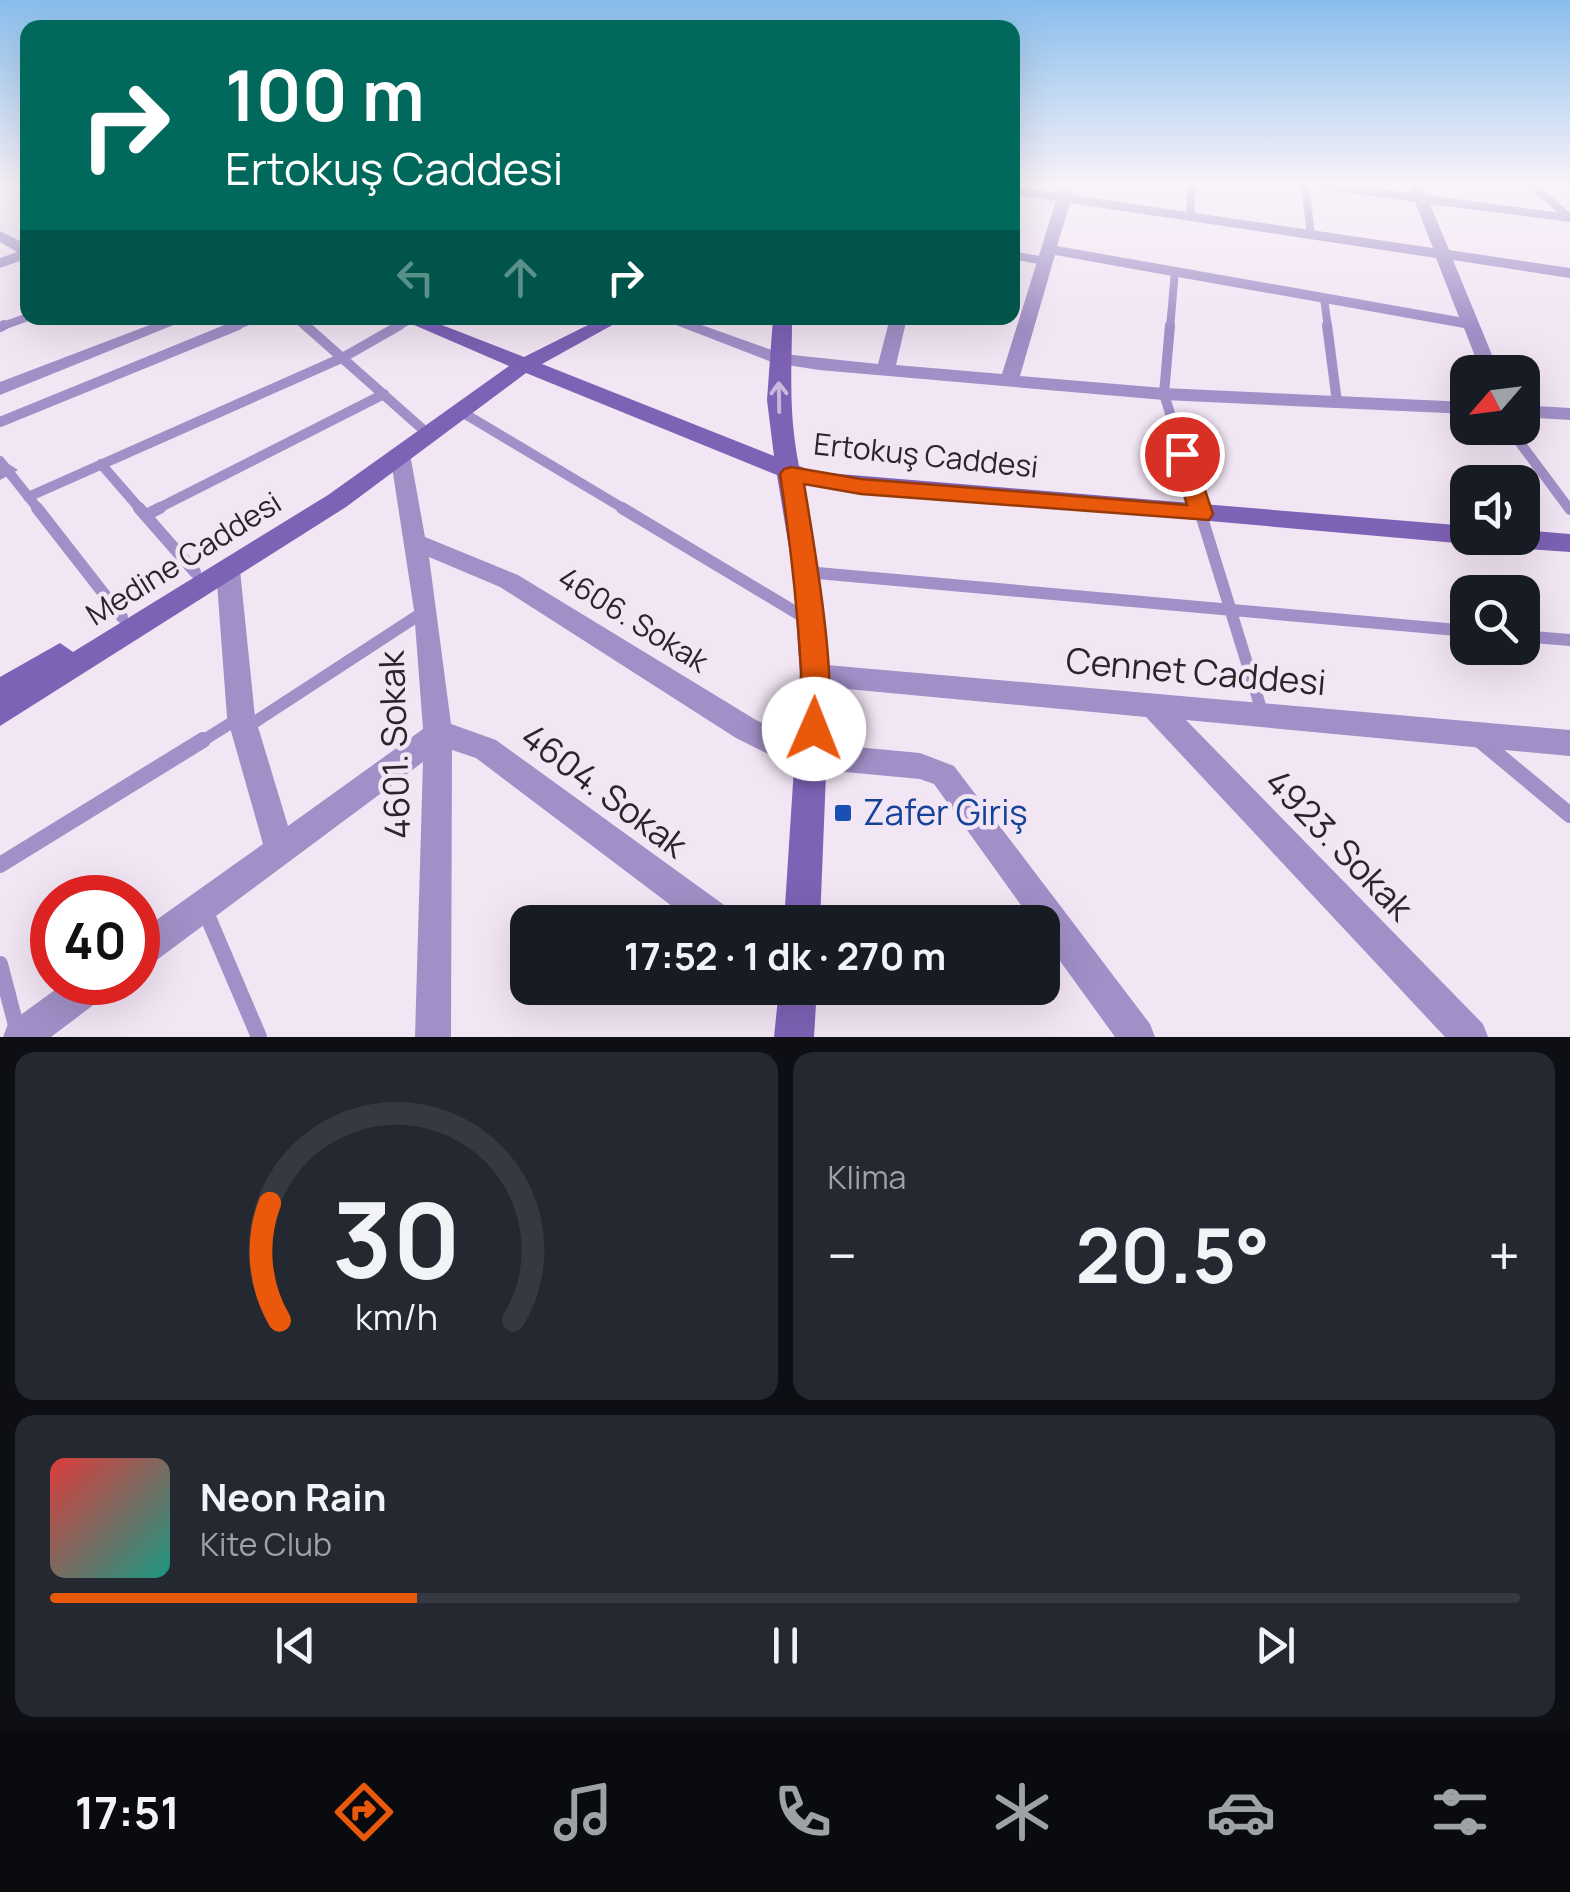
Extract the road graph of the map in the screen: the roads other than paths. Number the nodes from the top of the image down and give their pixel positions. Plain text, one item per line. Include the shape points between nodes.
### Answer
1 (1053, 232) edge
2 (1293, 232) edge
3 (1434, 232) edge
4 (1311, 235) joint
5 (1020, 255) edge
6 (1046, 255) junction
7 (1443, 255) junction
8 (1174, 271) junction
9 (1570, 273) edge
10 (1324, 298) junction
11 (1471, 324) junction
12 (143, 325) edge
13 (164, 325) edge
14 (239, 325) edge
15 (305, 325) edge
16 (397, 325) edge
17 (426, 325) edge
18 (602, 325) edge
19 (686, 325) edge
20 (783, 325) edge
21 (897, 325) edge
22 (151, 330) junction
23 (1483, 355) edge
24 (344, 357) junction
25 (780, 359) junction
26 (524, 365) junction
27 (885, 370) junction
28 (1010, 381) junction
29 (0, 389) edge
30 (384, 394) junction
31 (1164, 394) junction
32 (1338, 402) junction
33 (1450, 407) edge
34 (460, 410) junction
35 (1540, 412) edge
36 (1570, 414) edge
37 (0, 422) edge
38 (428, 434) junction
39 (1522, 445) edge
40 (400, 454) junction
41 (102, 464) junction
42 (2, 468) edge
43 (791, 474) junction
44 (28, 497) junction
45 (1570, 510) edge
46 (1201, 514) junction
47 (146, 515) junction
48 (1450, 534) edge
49 (1540, 541) edge
50 (416, 542) junction
51 (1570, 543) edge
52 (228, 570) junction
53 (196, 572) junction
54 (806, 572) junction
55 (426, 610) junction
56 (1231, 610) junction
57 (122, 617) junction
58 (810, 622) junction
59 (1450, 629) edge
60 (1540, 638) edge
61 (1570, 640) edge
62 (815, 675) junction
63 (0, 692) edge
64 (1154, 706) junction
65 (0, 713) edge
66 (1263, 716) junction
67 (243, 723) junction
68 (1472, 734) junction
69 (438, 735) junction
70 (1570, 743) edge
71 (813, 756) junction
72 (1570, 815) edge
73 (280, 849) junction
74 (0, 865) edge
75 (203, 905) junction
76 (696, 905) edge
77 (803, 905) edge
78 (160, 936) edge
79 (0, 964) edge
80 (64, 1005) edge
81 (797, 1005) edge
82 (20, 1037) edge
83 (259, 1037) edge
84 (433, 1037) edge
85 (794, 1037) edge
86 (1137, 1037) edge
87 (1470, 1037) edge

1 - 6 street
2 - 4 street
3 - 7 street
4 - 7 street
5 - 6 lane
6 - 8 street
6 - 28 street
7 - 9 street
7 - 11 street
8 - 10 street
8 - 31 lane
10 - 11 street
10 - 32 lane
11 - 23 street
12 - 22 street
13 - 22 street
14 - 37 lane
15 - 24 lane
16 - 24 lane
17 - 26 street, Ertokuş Caddesi
18 - 26 street, Medine Caddesi
19 - 25 street
20 - 25 street
21 - 27 street
22 - 29 street
24 - 30 lane
24 - 41 lane
25 - 27 street
43 -> 25 street via 781,430
26 - 34 street, Medine Caddesi
26 - 43 street, Ertokuş Caddesi
27 - 28 street
28 - 31 street
30 - 38 lane
30 - 47 lane
31 - 32 street
31 - 46 lane
32 - 33 street
34 - 38 street, Medine Caddesi
34 - 58 lane
35 - 36 street
38 - 40 street, Medine Caddesi
39 - 45 lane
40 - 50 street, 4601. Sokak
40 - 52 street, Medine Caddesi
40 - 53 street, Medine Caddesi
41 - 44 lane
41 - 47 lane
42 - 44 lane
43 - 46 street, Ertokuş Caddesi via 861,487
43 - 54 street
44 - 57 lane
46 - 48 street, Ertokuş Caddesi
46 - 56 lane
47 - 53 lane
49 - 51 street
50 - 55 street, 4601. Sokak
50 - 71 street, 4606. Sokak via 500,576 746,729
52 - 65 street, Medine Caddesi
52 - 67 street
53 - 57 street, Medine Caddesi
54 - 56 lane
54 - 58 street
55 - 67 lane
55 - 69 street, 4601. Sokak
56 - 59 lane
56 - 66 lane
57 - 63 street, Medine Caddesi
58 - 62 street
60 - 61 lane
62 - 64 street, Cennet Caddesi
62 - 71 street
64 - 66 street, Cennet Caddesi
64 - 87 street, 4923. Sokak
66 - 68 street, Cennet Caddesi
67 - 73 street
67 - 74 lane
68 - 70 street, Cennet Caddesi
68 - 72 lane
69 - 73 street
69 - 76 street, 4604. Sokak via 486,750
69 - 84 street, 4601. Sokak
71 - 77 street
71 - 86 street, 4606. Sokak via 920,766 944,776
73 - 75 street
75 - 78 street
75 - 83 lane
79 - 82 lane
80 - 82 street
81 - 85 street

